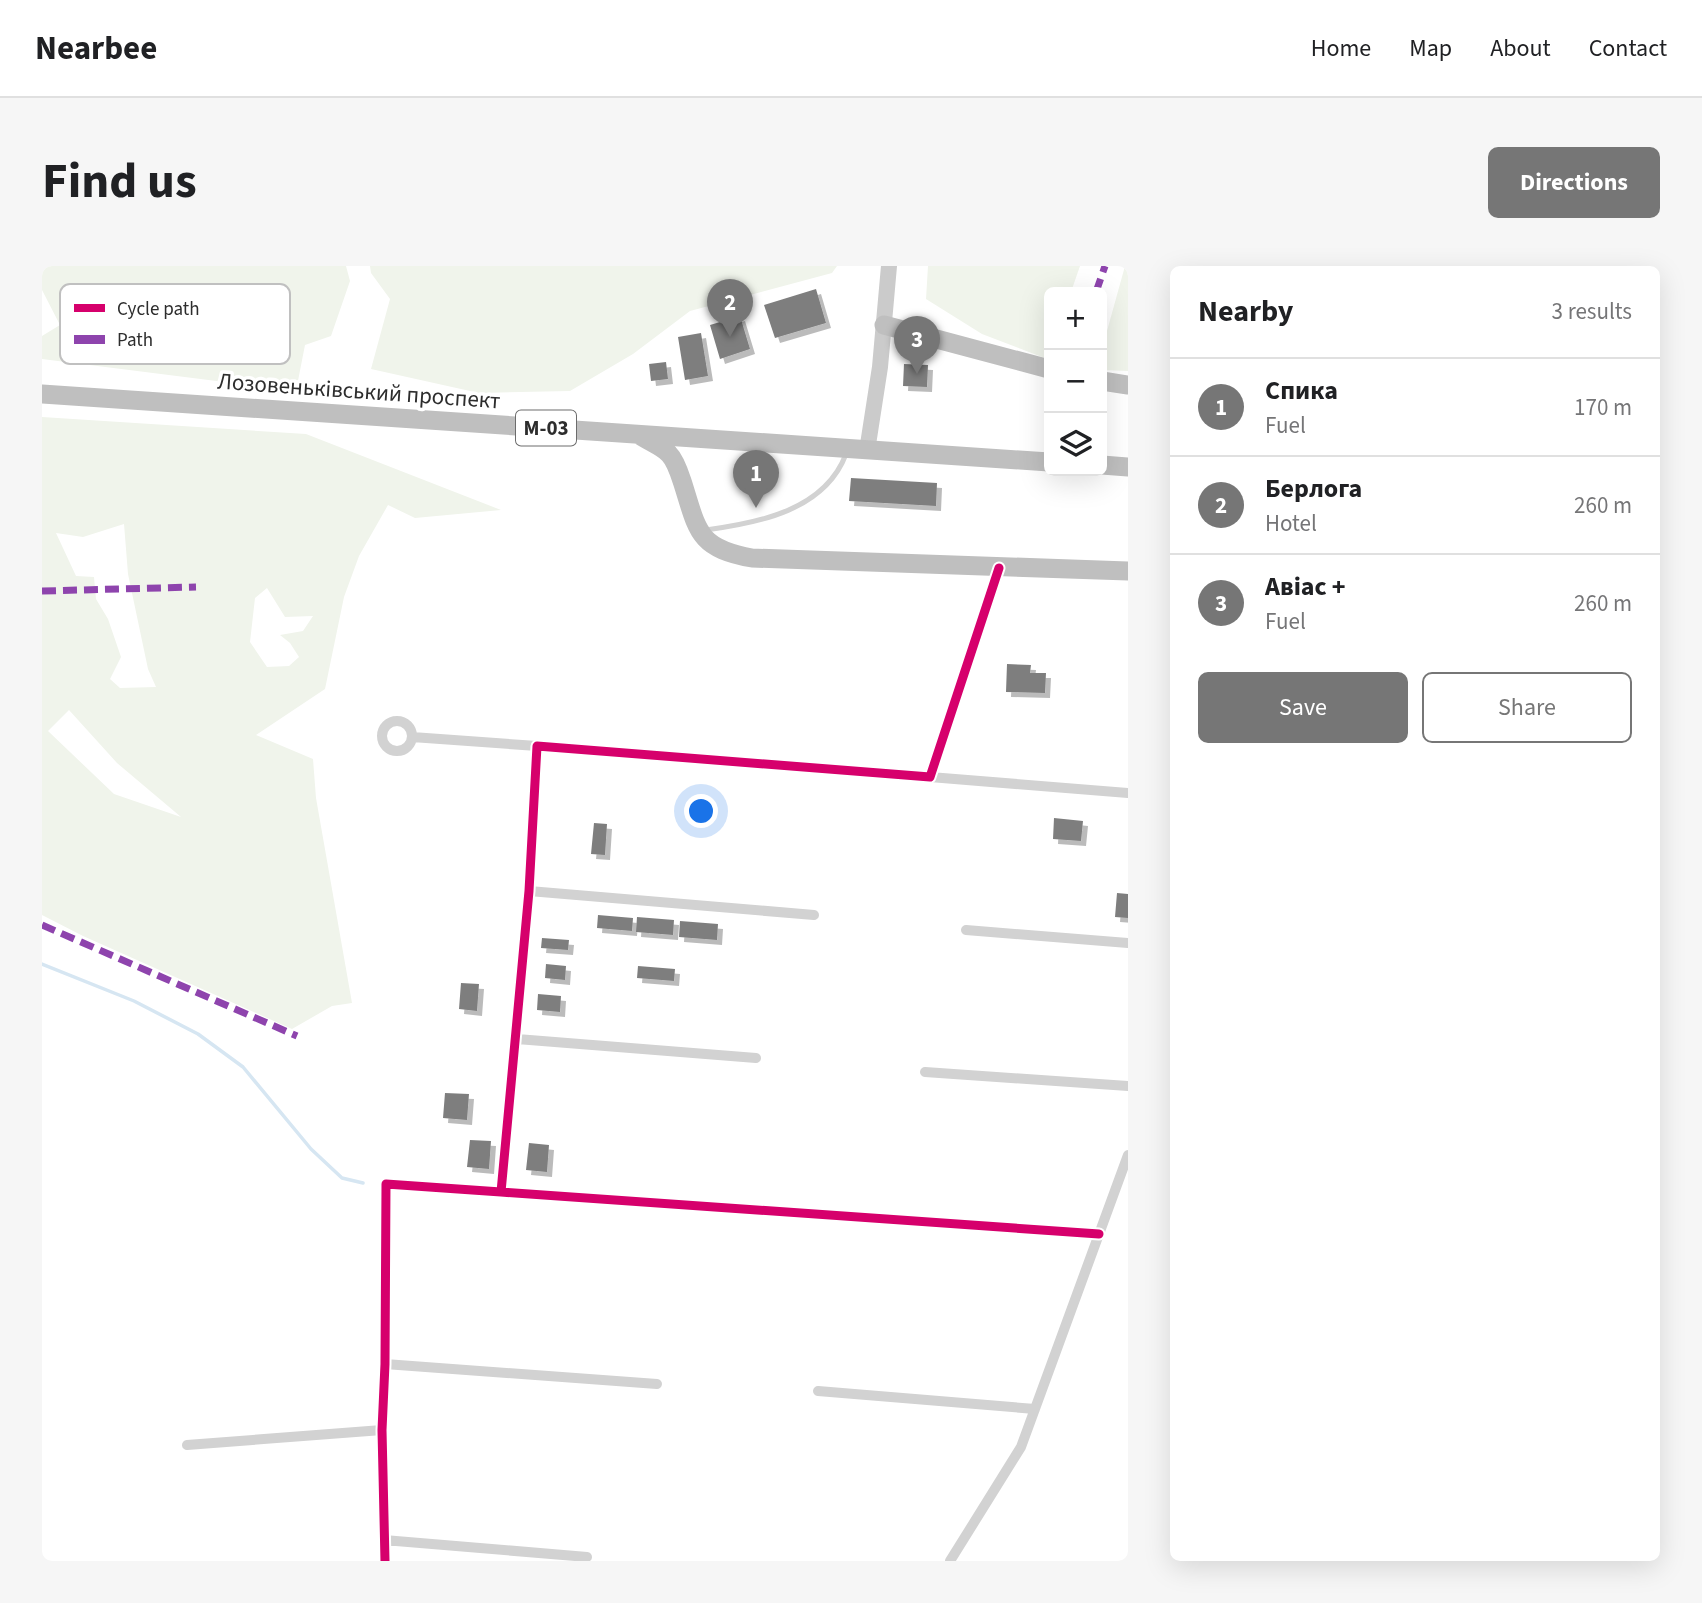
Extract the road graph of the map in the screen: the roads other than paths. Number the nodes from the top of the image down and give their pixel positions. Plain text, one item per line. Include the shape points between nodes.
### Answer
1 (889, 266) edge
2 (884, 326) junction
3 (1044, 368) edge
4 (1107, 382) edge
5 (1128, 385) edge
6 (42, 394) edge
7 (637, 434) junction
8 (857, 451) junction
9 (1044, 462) edge
10 (1107, 466) edge
11 (1128, 467) edge
12 (699, 531) junction
13 (999, 568) junction
14 (1128, 572) edge
15 (412, 737) dead end
16 (537, 746) junction
17 (930, 778) junction
18 (1128, 793) edge
19 (530, 891) junction
20 (814, 915) dead end
21 (966, 930) dead end
22 (1128, 943) edge
23 (517, 1038) junction
24 (756, 1058) dead end
25 (925, 1072) dead end
26 (1128, 1086) edge
27 (1128, 1155) edge
28 (501, 1192) junction
29 (1099, 1234) junction
30 (386, 1364) junction
31 (657, 1384) dead end
32 (818, 1391) dead end
33 (1035, 1409) junction
34 (382, 1430) junction
35 (187, 1446) dead end
36 (384, 1540) junction
37 (587, 1557) dead end
38 (385, 1561) edge
39 (950, 1561) edge

1 - 2 street
2 - 3 highway
2 - 8 street
4 - 5 highway
6 - 7 highway, Лозовеньківський проспект / М-03
7 - 8 highway, Лозовеньківський проспект / М-03
7 - 12 highway via 670,454
8 - 9 highway, Лозовеньківський проспект / М-03
8 - 12 lane via 834,478 798,505 746,524
10 - 11 highway
12 - 13 highway via 722,551 752,558
13 - 14 highway
13 - 17 street
15 - 16 street
16 - 17 street
16 - 19 street
17 - 18 street
19 - 20 street
19 - 23 street
21 - 22 street
23 - 24 street
23 - 28 street
25 - 26 street
27 - 29 street
28 - 29 street
28 - 30 street via 386,1184
29 - 33 street
30 - 31 street
30 - 34 street
32 - 33 street
33 - 39 street via 1021,1447
34 - 35 street
34 - 36 street
36 - 37 street
36 - 38 street

